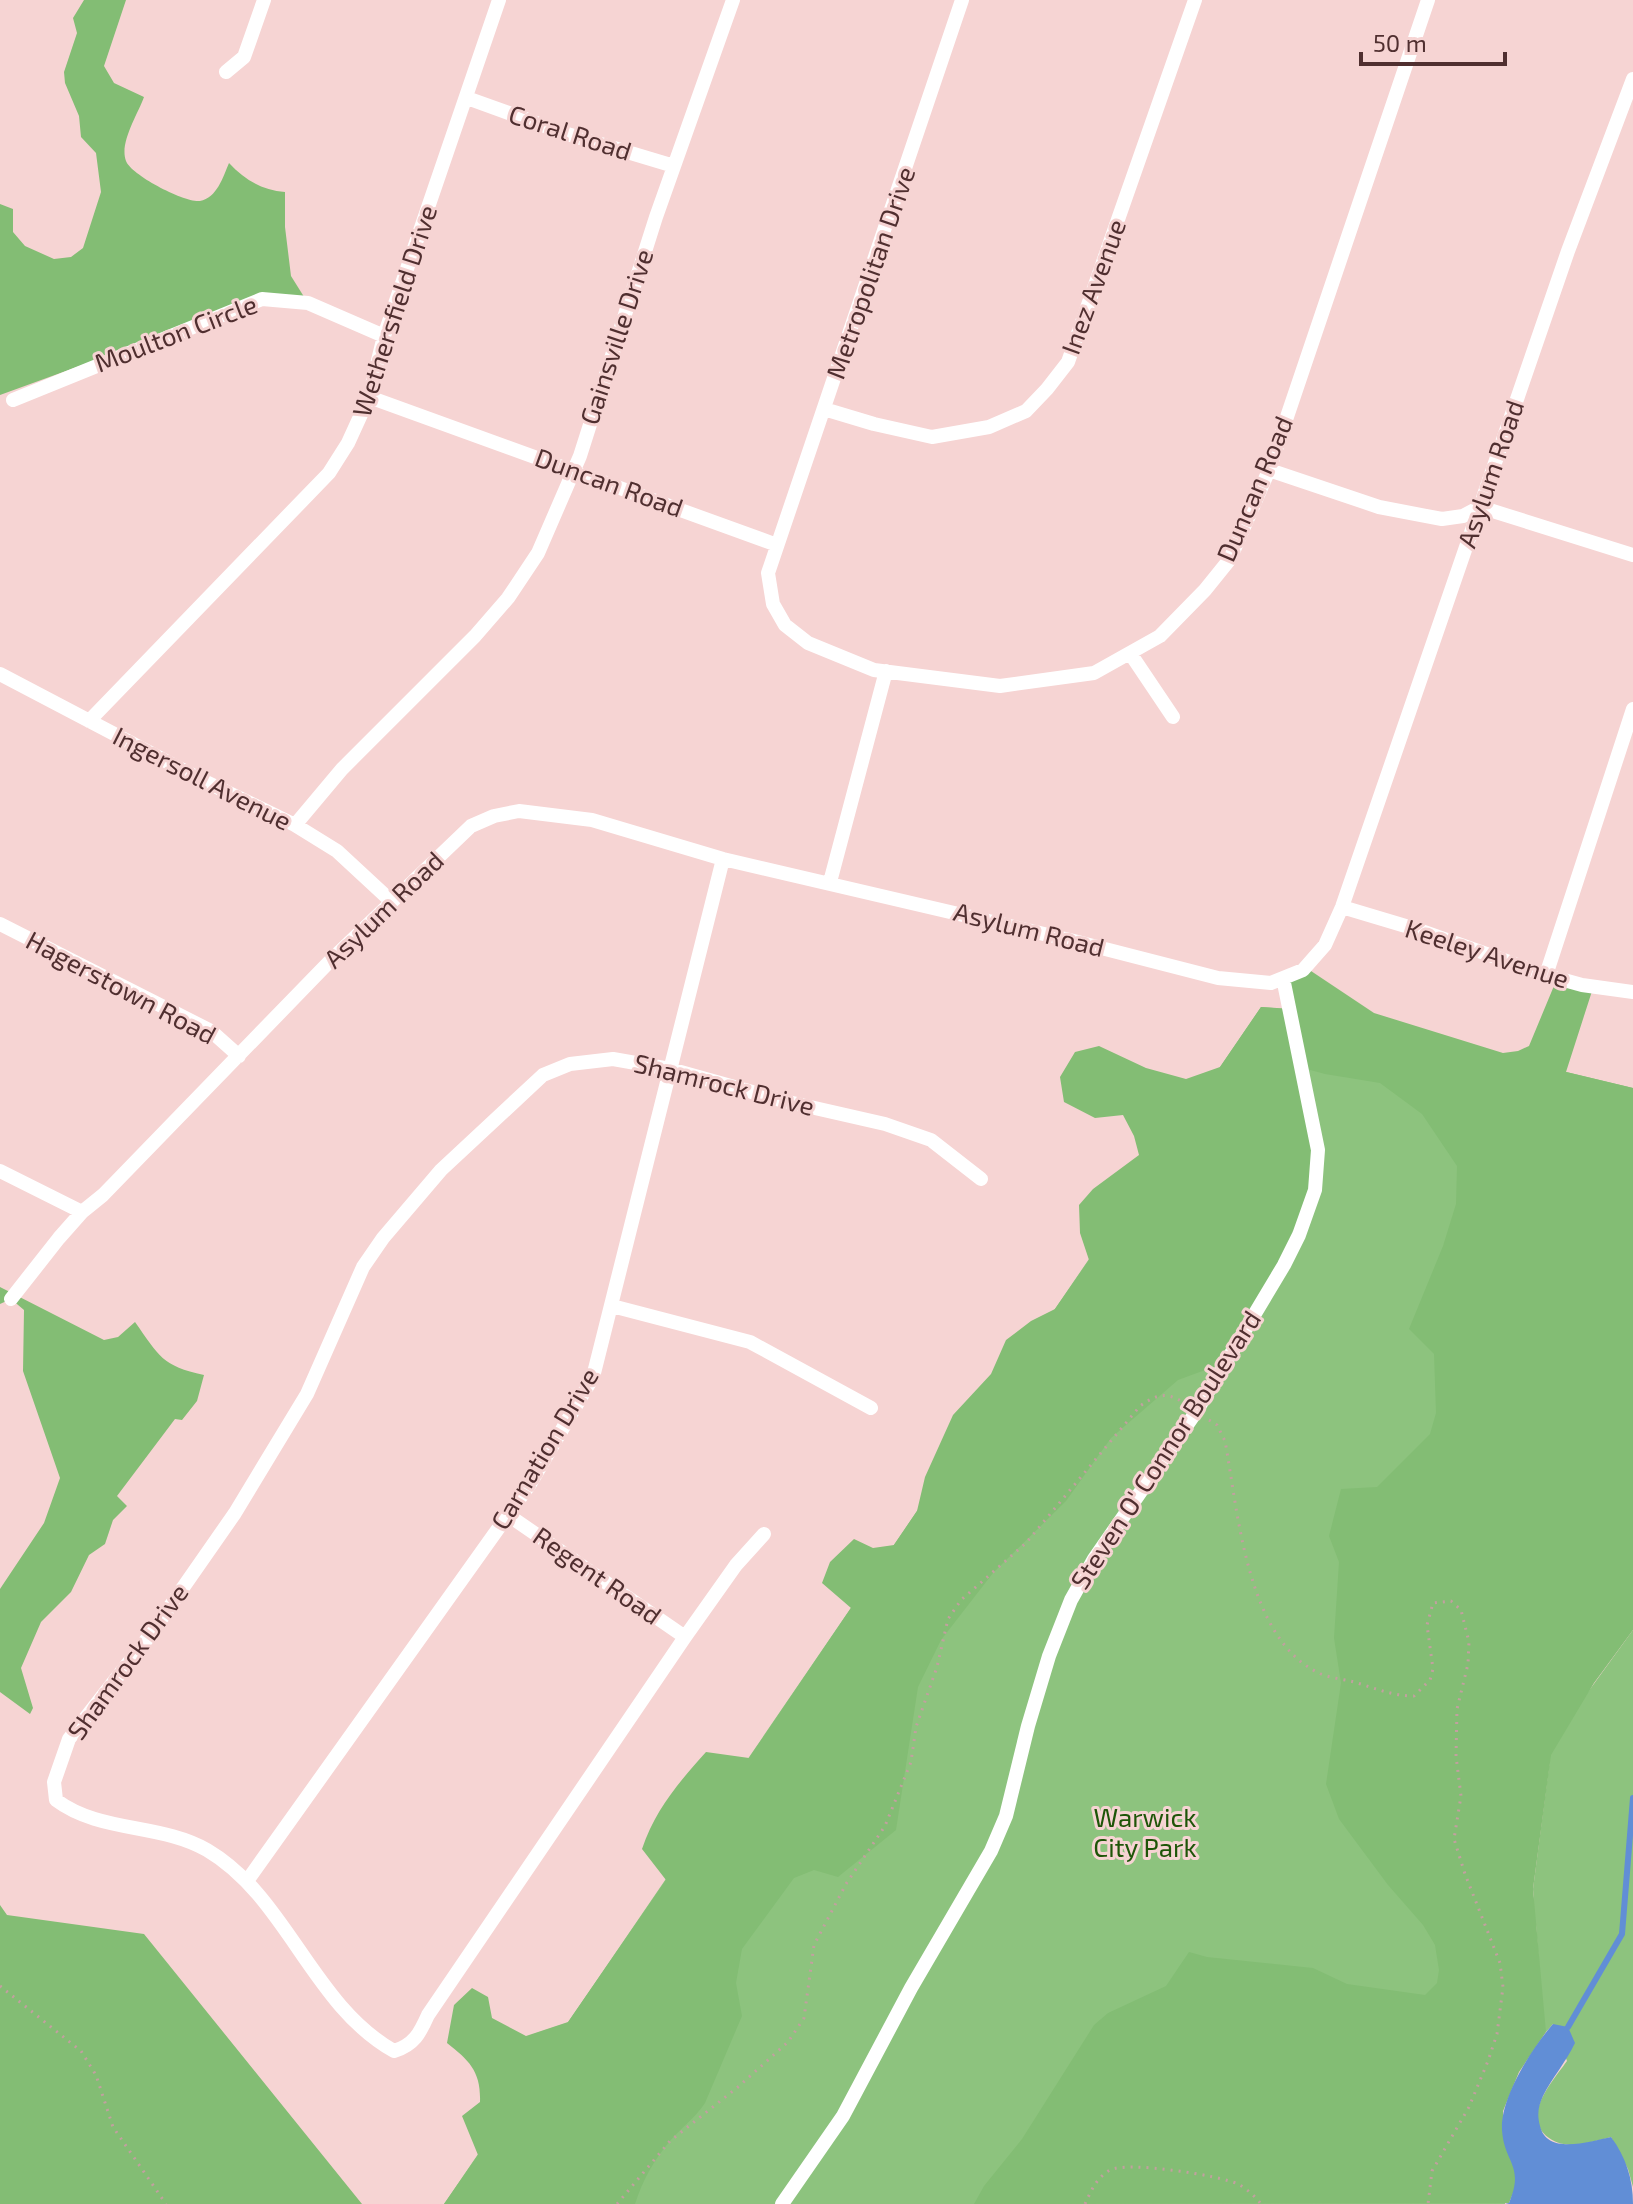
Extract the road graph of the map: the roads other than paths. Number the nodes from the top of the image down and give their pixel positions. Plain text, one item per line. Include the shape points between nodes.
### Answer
1 (264, 0) edge
2 (499, 0) edge
3 (733, 0) edge
4 (962, 0) edge
5 (1195, 0) edge
6 (1428, 0) edge
7 (226, 72) dead end
8 (1633, 79) edge
9 (467, 98) junction
10 (674, 166) junction
11 (384, 336) junction
12 (369, 397) junction
13 (13, 400) dead end
14 (824, 409) junction
15 (575, 470) junction
16 (1269, 470) junction
17 (1480, 507) junction
18 (777, 545) junction
19 (1633, 555) edge
20 (1130, 653) junction
21 (886, 671) junction
22 (0, 674) edge
23 (1633, 709) edge
24 (1173, 717) dead end
25 (89, 721) junction
26 (295, 825) junction
27 (723, 859) junction
28 (830, 882) junction
29 (391, 901) junction
30 (1342, 907) junction
31 (0, 924) edge
32 (1546, 975) junction
33 (1283, 978) junction
34 (1633, 992) edge
35 (239, 1056) junction
36 (670, 1069) junction
37 (0, 1171) edge
38 (981, 1179) dead end
39 (82, 1212) junction
40 (11, 1299) dead end
41 (612, 1306) junction
42 (871, 1408) dead end
43 (508, 1515) junction
44 (764, 1534) dead end
45 (685, 1637) junction
46 (247, 1881) junction
47 (782, 2204) edge

1 - 7 street via 244,57
2 - 9 street, Wethersfield Drive
3 - 10 street, Gainsville Drive
4 - 14 street, Metropolitan Drive
5 - 14 street, Inez Avenue via 1068,362 1047,389 1026,411 989,427 932,437
6 - 16 street, Duncan Road
8 - 17 street, Asylum Road
9 - 10 street, Coral Road
9 - 11 street, Wethersfield Drive
10 - 15 street, Gainsville Drive
11 - 12 street, Wethersfield Drive
11 - 13 street, Moulton Circle via 308,303 262,299
12 - 15 street, Duncan Road
12 - 25 street, Wethersfield Drive via 329,473
14 - 18 street, Metropolitan Drive
15 - 18 street, Duncan Road
15 - 26 street, Gainsville Drive via 538,553 508,598 342,769
16 - 17 street via 1379,507 1442,519
16 - 20 street, Duncan Road via 1230,559 1160,636
17 - 19 street
17 - 30 street, Asylum Road
18 - 21 street, Duncan Road via 768,573 773,604 785,625 808,643
20 - 21 street, Duncan Road via 1094,673 1000,686
20 - 24 street
21 - 28 street
22 - 25 street, Ingersoll Avenue
23 - 32 street
25 - 26 street, Ingersoll Avenue
26 - 29 street, Ingersoll Avenue via 337,851
27 - 28 street, Asylum Road
27 - 29 street, Asylum Road via 592,820 519,811 471,826
27 - 36 street, Carnation Drive
28 - 33 street, Asylum Road via 1218,978 1271,983
29 - 35 street, Asylum Road
30 - 32 street, Keeley Avenue
30 - 33 street, Asylum Road via 1325,945 1303,970
31 - 35 street, Hagerstown Road via 211,1031
32 - 34 street, Keeley Avenue
33 - 47 street, Steven O' Connor Boulevard via 1318,1150 1315,1190 1299,1235 1196,1412 1071,1600 991,1851 843,2116
35 - 39 street, Asylum Road
36 - 38 street, Shamrock Drive via 931,1140
36 - 41 street, Carnation Drive
36 - 46 street, Shamrock Drive via 613,1059 570,1064 543,1075 441,1170 363,1267 307,1394 235,1513 69,1739 54,1782 56,1800 72,1812 206,1850
37 - 39 street
39 - 40 street, Asylum Road
41 - 42 street via 750,1342
41 - 43 street, Carnation Drive via 593,1377
43 - 45 street, Regent Road
43 - 46 street, Carnation Drive
44 - 45 street, Shamrock Drive
45 - 46 street, Shamrock Drive via 408,2047 394,2051 356,2022

